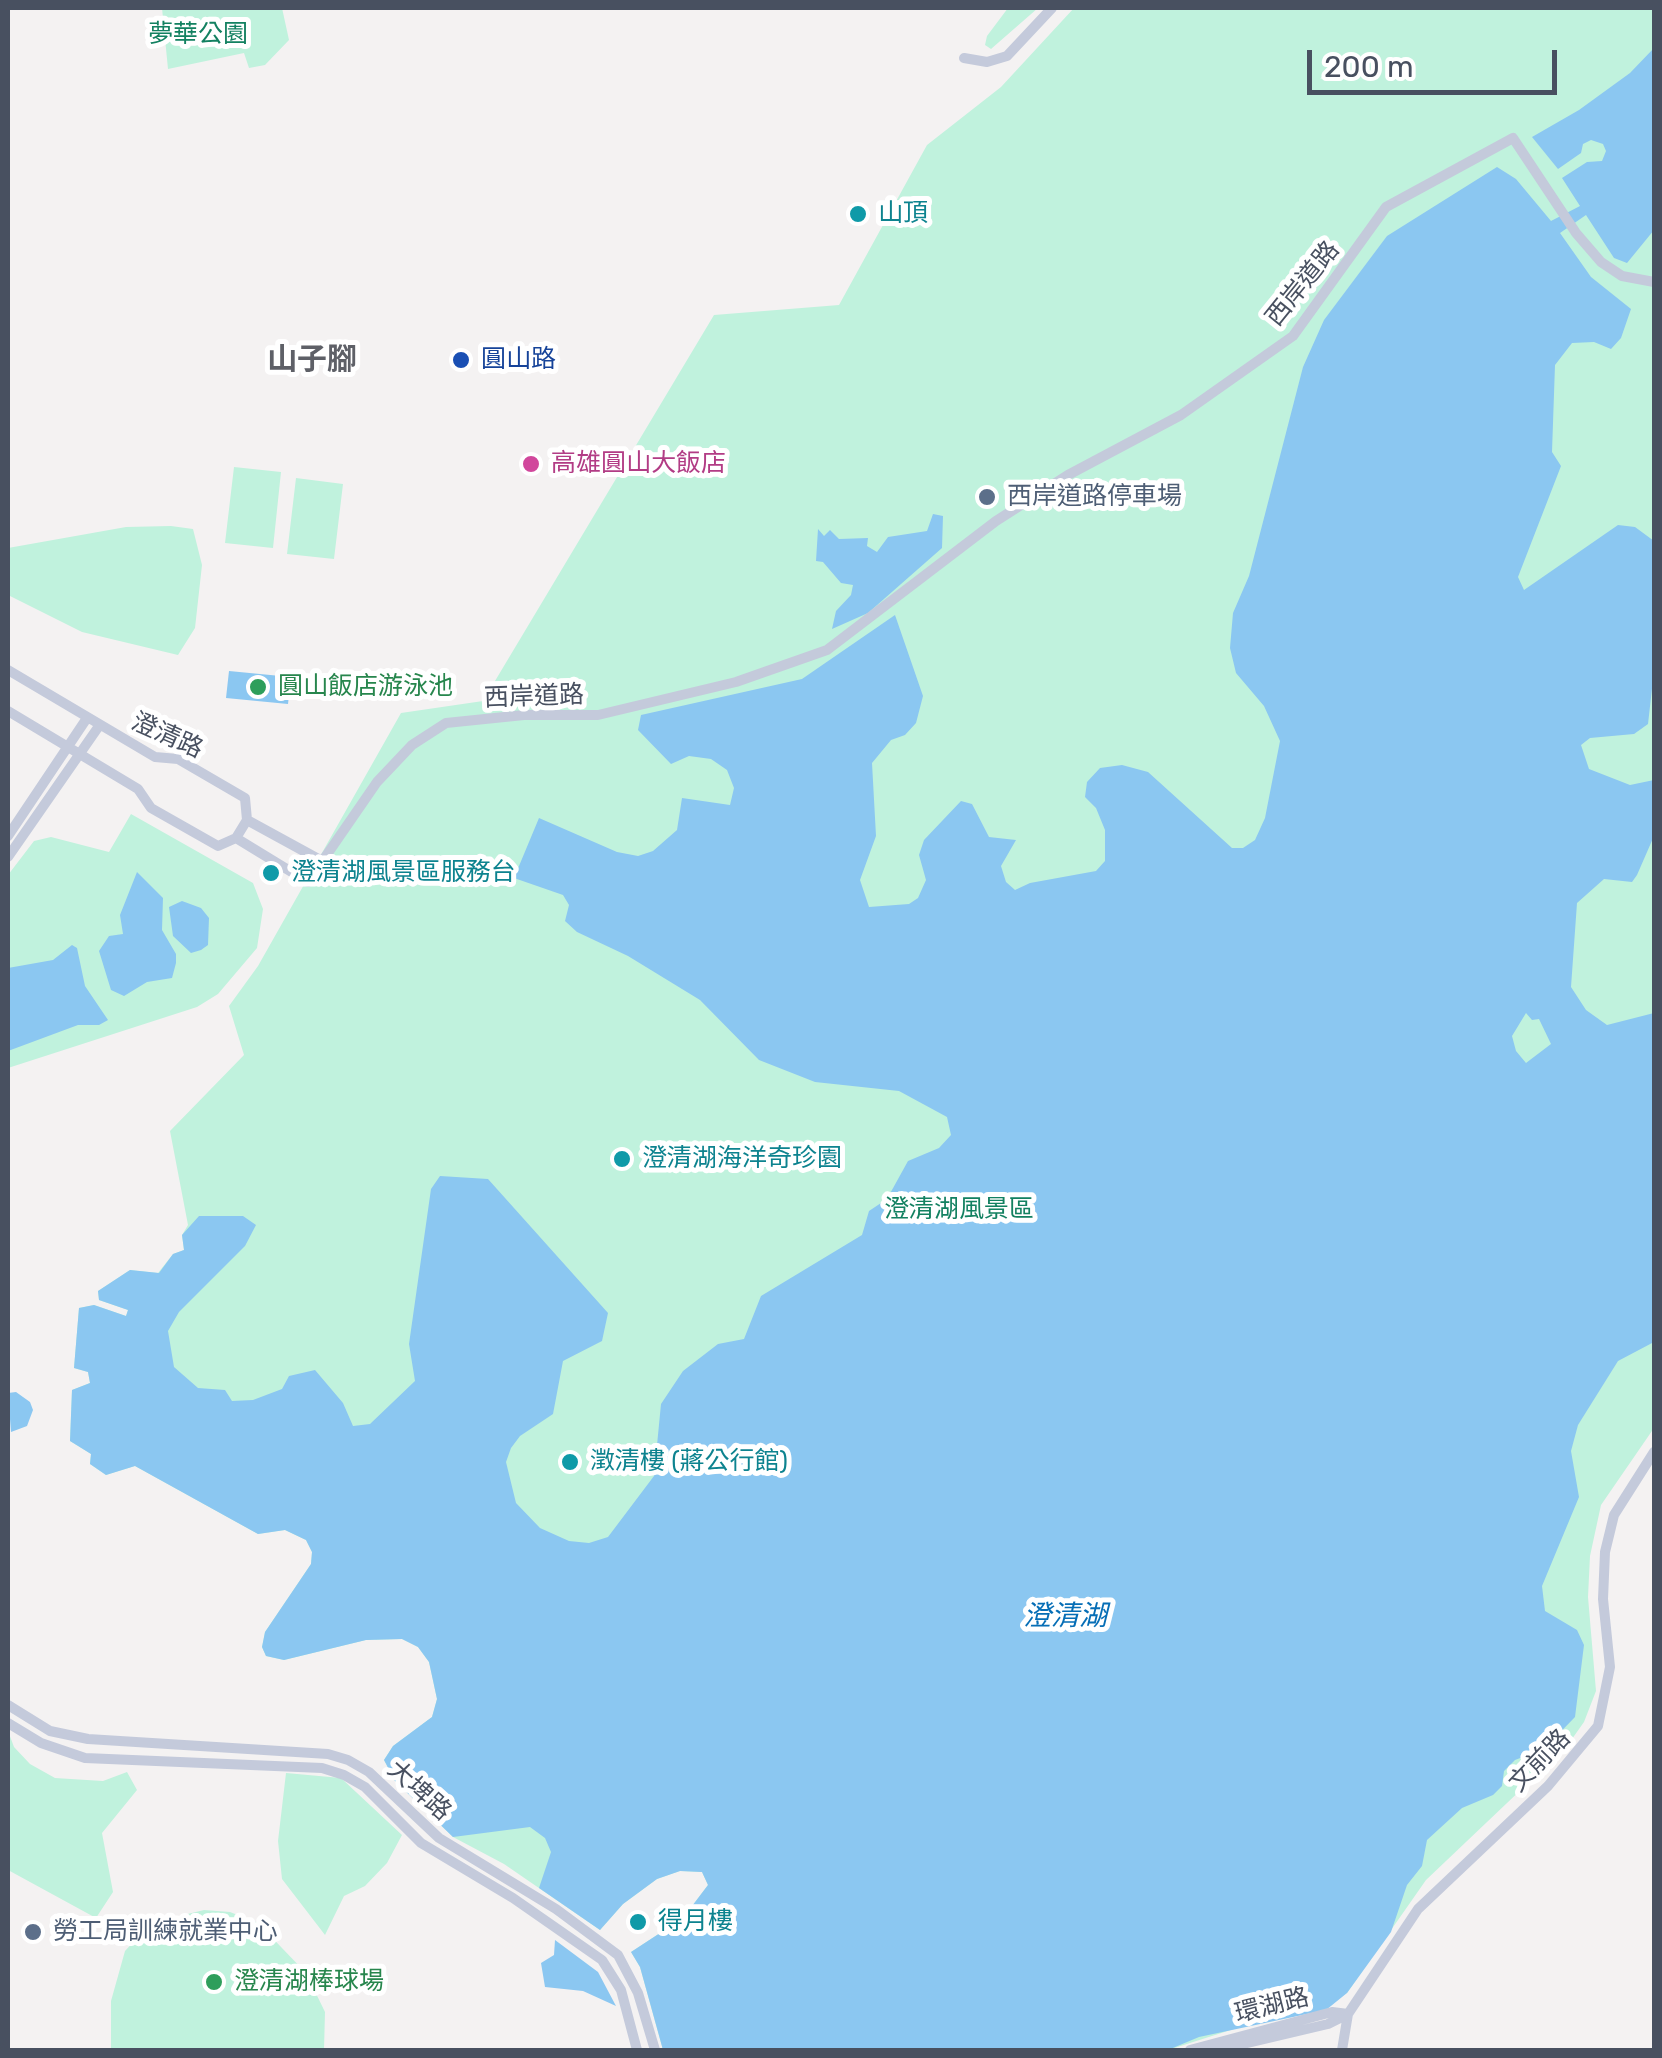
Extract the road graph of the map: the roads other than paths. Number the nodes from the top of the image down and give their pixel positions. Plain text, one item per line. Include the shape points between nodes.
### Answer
1 (1052, 8) edge
2 (964, 58) dead end
3 (1654, 282) edge
4 (8, 670) edge
5 (8, 711) edge
6 (87, 718) junction
7 (100, 726) junction
8 (68, 750) junction
9 (80, 757) junction
10 (248, 820) junction
11 (8, 836) edge
12 (236, 838) junction
13 (8, 857) edge
14 (322, 860) junction
15 (1654, 1452) edge
16 (8, 1705) edge
17 (8, 1722) edge
18 (1348, 2014) junction
19 (637, 2050) edge
20 (655, 2050) edge
21 (1190, 2050) edge
22 (1218, 2050) edge
23 (1342, 2050) edge

1 - 2 street via 1007,56 986,62
3 - 14 street, 西岸道路 via 1622,276 1602,262 1513,138 1386,207 1292,336 1182,415 1068,474 996,521 827,650 736,682 598,715 446,723 412,745 377,782
4 - 6 street, 澄清路
5 - 8 street
6 - 7 street, 澄清路
6 - 8 street
7 - 9 street
7 - 10 street, 澄清路 via 155,757 178,759 245,798
8 - 9 street
8 - 11 street
9 - 12 street via 138,788 151,808 218,846
9 - 13 street
10 - 12 street
10 - 14 street
12 - 14 street, 西岸道路 via 308,882
15 - 18 street, 文前路 via 1614,1515 1605,1552 1610,1668 1598,1726 1548,1786 1418,1909
16 - 20 street, 大埤路 via 50,1731 88,1739 348,1760 439,1838 556,1908 618,1956 638,1993
17 - 19 street, 大埤路 via 85,1758 322,1768 344,1775 365,1787 421,1844 602,1960 621,1990
18 - 21 street, 環湖路 via 1332,2012
18 - 22 street, 環湖路
18 - 23 street, 文前路

